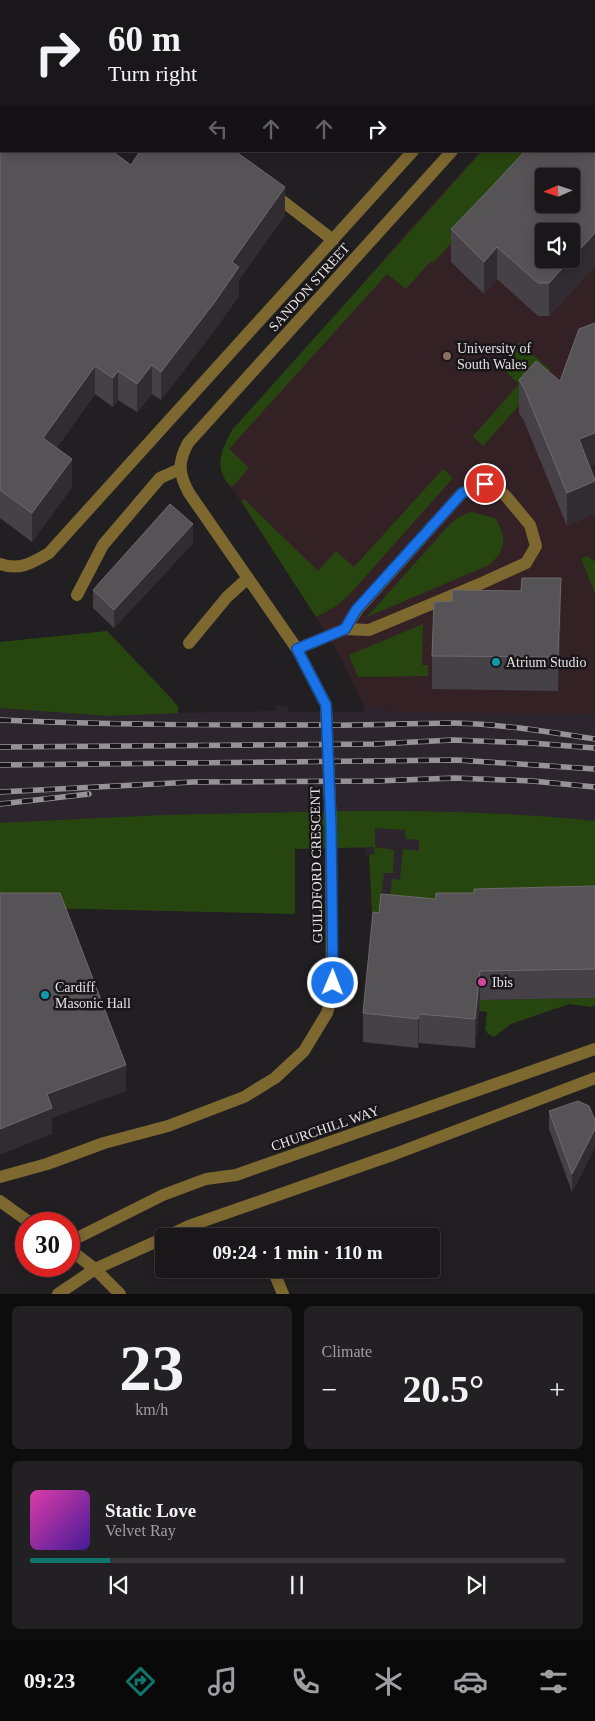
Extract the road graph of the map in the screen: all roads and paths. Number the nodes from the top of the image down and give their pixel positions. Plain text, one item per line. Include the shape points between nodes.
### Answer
1 (412, 152) edge
2 (451, 152) edge
3 (264, 187) edge
4 (333, 240) junction
5 (180, 469) junction
6 (0, 564) edge
7 (248, 578) junction
8 (78, 595) dead end
9 (345, 629) junction
10 (189, 644) dead end
11 (297, 649) junction
12 (595, 1049) edge
13 (595, 1078) edge
14 (0, 1177) edge
15 (0, 1201) edge
16 (15, 1212) edge
17 (185, 1228) edge
18 (80, 1236) edge
19 (155, 1242) edge
20 (80, 1258) edge
21 (95, 1270) junction
22 (277, 1278) edge
23 (58, 1294) edge
24 (120, 1294) edge
25 (283, 1294) edge

1 - 4 street
2 - 5 street, SANDON STREET via 188,443
3 - 4 street
4 - 6 street via 50,553 31,564 11,568
5 - 7 street, GUILDFORD CRESCENT via 189,493
5 - 8 street via 160,478 103,545
7 - 10 street via 227,597
7 - 11 street, GUILDFORD CRESCENT
9 - 9 street via 356,610 462,493 485,484 505,495 530,525 536,546 526,563 369,630
9 - 11 street
11 - 14 street, GUILDFORD CRESCENT via 326,705 333,970 332,996 316,1032 290,1065 244,1097 161,1128
12 - 18 street, CHURCHILL WAY via 236,1175 206,1179 163,1195
13 - 17 street via 395,1154
15 - 16 street
19 - 21 street
20 - 21 street
21 - 23 street
21 - 24 street
22 - 25 street

